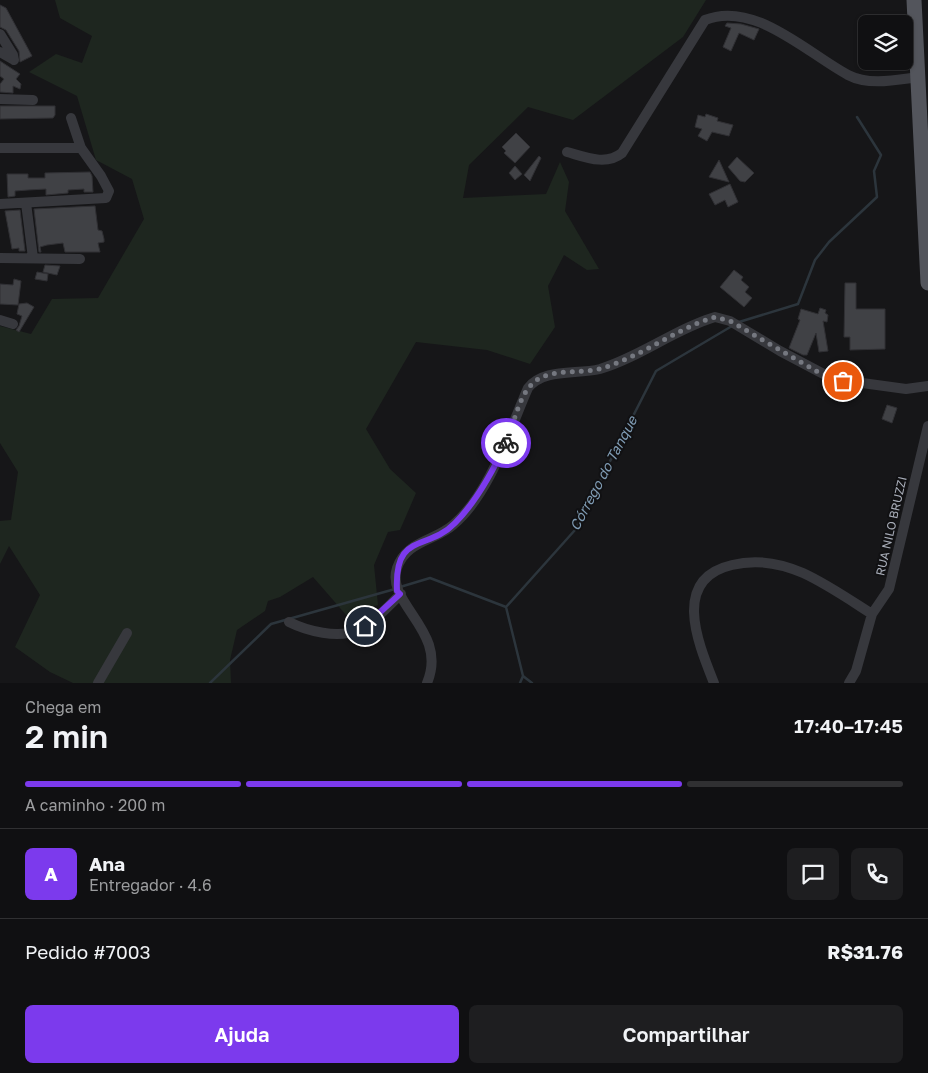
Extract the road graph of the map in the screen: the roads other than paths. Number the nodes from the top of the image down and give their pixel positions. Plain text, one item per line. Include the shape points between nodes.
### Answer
1 (914, 0) edge
2 (924, 0) edge
3 (722, 5) dead end
4 (789, 24) dead end
5 (0, 34) edge
6 (0, 52) edge
7 (923, 72) edge
8 (0, 99) edge
9 (33, 100) dead end
10 (71, 118) dead end
11 (0, 148) edge
12 (81, 148) junction
13 (567, 152) dead end
14 (26, 203) junction
15 (0, 204) edge
16 (0, 258) edge
17 (33, 258) junction
18 (80, 259) dead end
19 (928, 283) edge
20 (0, 320) edge
21 (13, 324) dead end
22 (928, 386) edge
23 (927, 428) edge
24 (399, 593) junction
25 (872, 614) junction
26 (289, 622) dead end
27 (128, 633) dead end
28 (98, 683) edge
29 (427, 683) edge
30 (714, 683) edge
31 (849, 683) edge

1 - 7 main road
2 - 7 main road
3 - 13 street via 713,11 694,37 622,153 616,158 597,160
4 - 7 street via 848,75 874,82
5 - 6 street via 14,60
7 - 19 main road
8 - 9 street
10 - 12 street
11 - 12 street
12 - 14 street via 102,176 109,191 106,198
14 - 15 street
14 - 17 street
16 - 17 street
17 - 18 street
20 - 21 street
22 - 24 street via 906,389 833,379 740,326 715,317 614,364 589,371 550,375 528,388 498,461 470,507 454,525 410,548 396,569
23 - 25 street, RUA NILO BRUZZI via 888,589
24 - 26 street via 357,630 324,632
24 - 29 street via 430,648 432,669
25 - 30 street via 802,573 780,565 745,562 713,570 703,578 697,590 694,610 696,633
25 - 31 street, RUA NILO BRUZZI via 856,671
27 - 28 street

